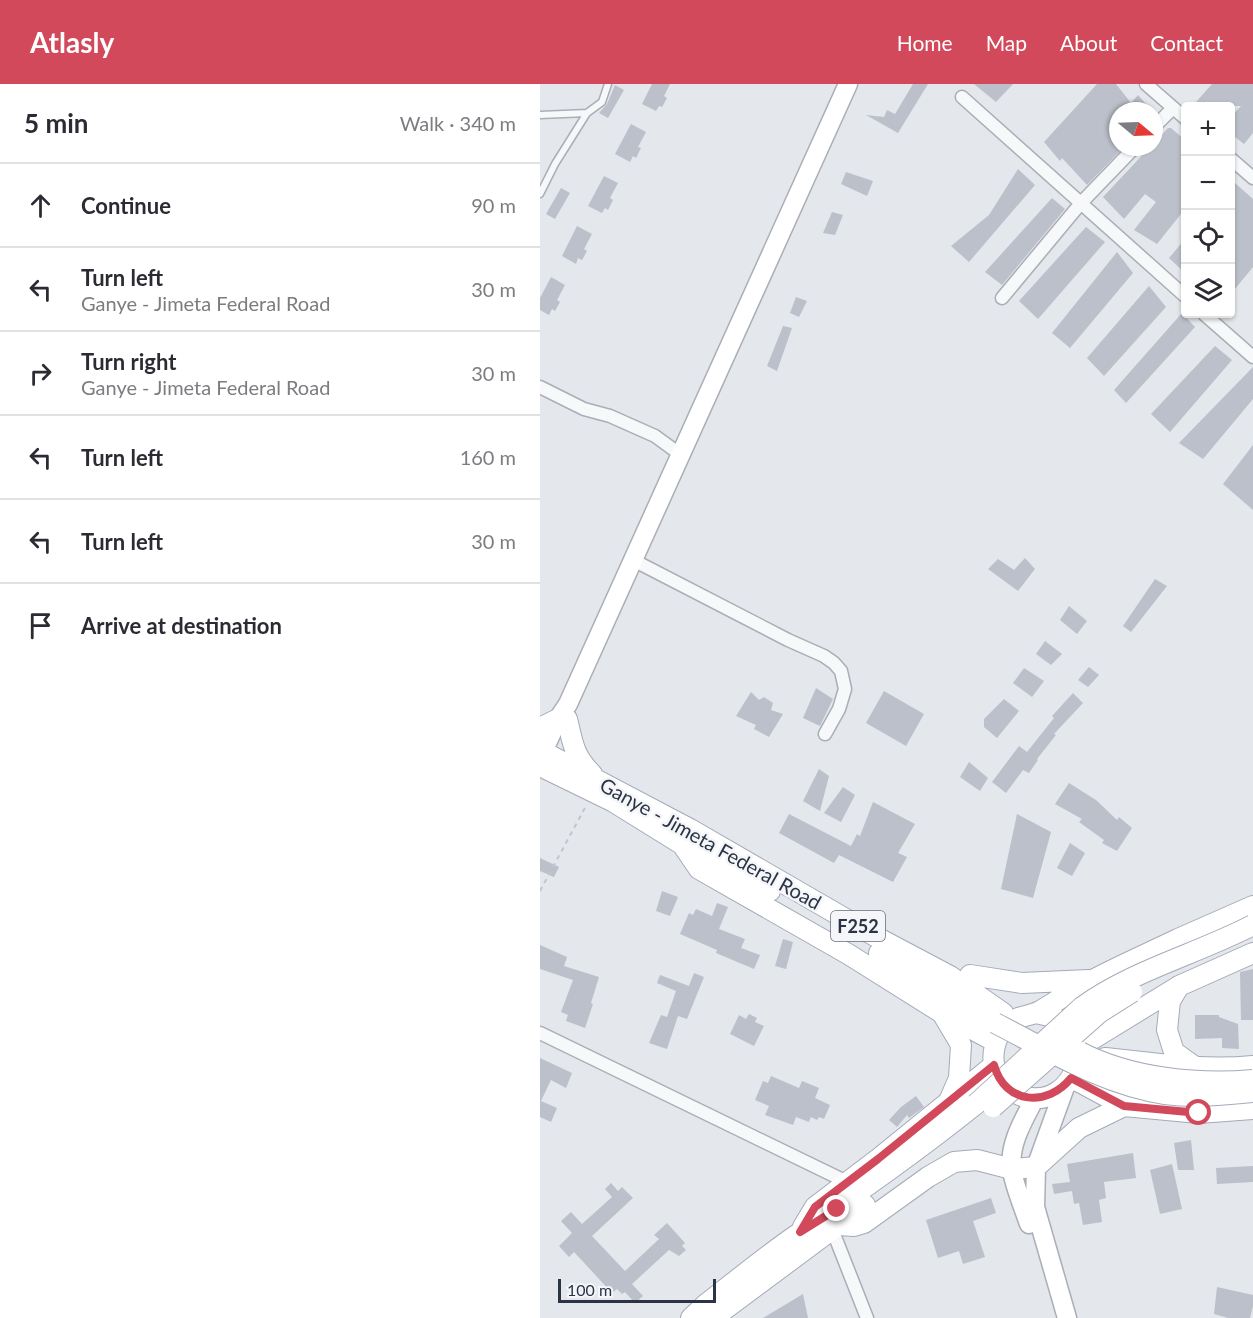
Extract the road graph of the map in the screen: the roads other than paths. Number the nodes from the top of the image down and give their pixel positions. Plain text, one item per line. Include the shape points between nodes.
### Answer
1 (609, 84) edge
2 (848, 84) edge
3 (1146, 84) edge
4 (962, 97) dead end
5 (1173, 108) junction
6 (586, 113) junction
7 (540, 115) edge
8 (1181, 115) edge
9 (1163, 118) edge
10 (1126, 156) edge
11 (1235, 162) edge
12 (1253, 178) edge
13 (540, 194) edge
14 (1081, 204) junction
15 (1181, 293) edge
16 (1002, 297) dead end
17 (1209, 318) edge
18 (1253, 357) edge
19 (540, 387) edge
20 (681, 455) junction
21 (633, 560) junction
22 (564, 714) junction
23 (540, 728) edge
24 (825, 734) dead end
25 (543, 756) edge
26 (594, 785) junction
27 (686, 837) junction
28 (1253, 906) edge
29 (1253, 925) edge
30 (1253, 937) edge
31 (1253, 953) edge
32 (970, 975) junction
33 (1092, 980) junction
34 (1179, 986) junction
35 (942, 1013) junction
36 (1030, 1014) junction
37 (998, 1026) junction
38 (540, 1034) edge
39 (1078, 1052) junction
40 (994, 1065) junction
41 (1253, 1066) edge
42 (1195, 1067) junction
43 (1253, 1080) edge
44 (1068, 1082) junction
45 (1253, 1092) edge
46 (1035, 1098) junction
47 (947, 1104) junction
48 (985, 1105) junction
49 (1124, 1106) junction
50 (1253, 1109) edge
51 (1036, 1167) junction
52 (1012, 1169) junction
53 (847, 1182) junction
54 (835, 1227) junction
55 (800, 1232) junction
56 (691, 1318) edge
57 (713, 1318) edge
58 (867, 1318) edge
59 (1056, 1318) edge
60 (1067, 1318) edge

1 - 6 lane via 602,102
2 - 20 main road
3 - 5 street
4 - 14 street
5 - 8 street
5 - 9 street
6 - 7 lane
6 - 13 lane
10 - 14 street
11 - 12 street
14 - 15 street
14 - 16 street
17 - 18 street
19 - 20 street via 655,436
20 - 21 main road
21 - 22 main road
21 - 24 street via 834,663 841,671 845,689
22 - 23 main road
22 - 25 main road
22 - 26 main road via 573,748
25 - 26 main road, Ganye - Jimeta Federal Road / F252
26 - 27 main road, Ganye - Jimeta Federal Road / F252
27 - 32 main road via 723,840
27 - 35 main road via 699,869
27 - 37 main road, Ganye - Jimeta Federal Road / F252 via 950,976
28 - 33 main road
29 - 48 main road, bridge via 1096,997
30 - 48 main road, bridge via 1115,1001
31 - 34 main road
32 - 33 main road via 1022,983
32 - 36 main road
33 - 36 main road
34 - 39 main road
34 - 42 main road via 1170,1001 1167,1030 1174,1052
35 - 37 main road
35 - 47 main road via 961,1045 959,1078
36 - 37 main road
36 - 39 main road via 1062,1022 1072,1033
37 - 40 main road
37 - 43 main road, bridge via 1098,1061 1158,1076 1192,1082
37 - 45 main road, bridge via 1103,1078 1124,1084 1166,1094
38 - 53 street
39 - 42 main road
39 - 44 main road via 1075,1071
40 - 46 main road via 1008,1088
40 - 47 main road
41 - 42 main road
44 - 46 main road via 1056,1093
44 - 49 main road
44 - 51 main road
46 - 52 main road via 1013,1149
47 - 53 main road
48 - 54 main road via 938,1151
48 - 55 main road
49 - 50 main road via 1199,1113
49 - 51 main road via 1079,1128
51 - 52 main road
51 - 60 main road via 1035,1207
52 - 54 main road via 977,1160 954,1162 864,1223
52 - 59 main road
53 - 55 main road via 815,1207
54 - 57 main road
54 - 58 street
55 - 56 main road

